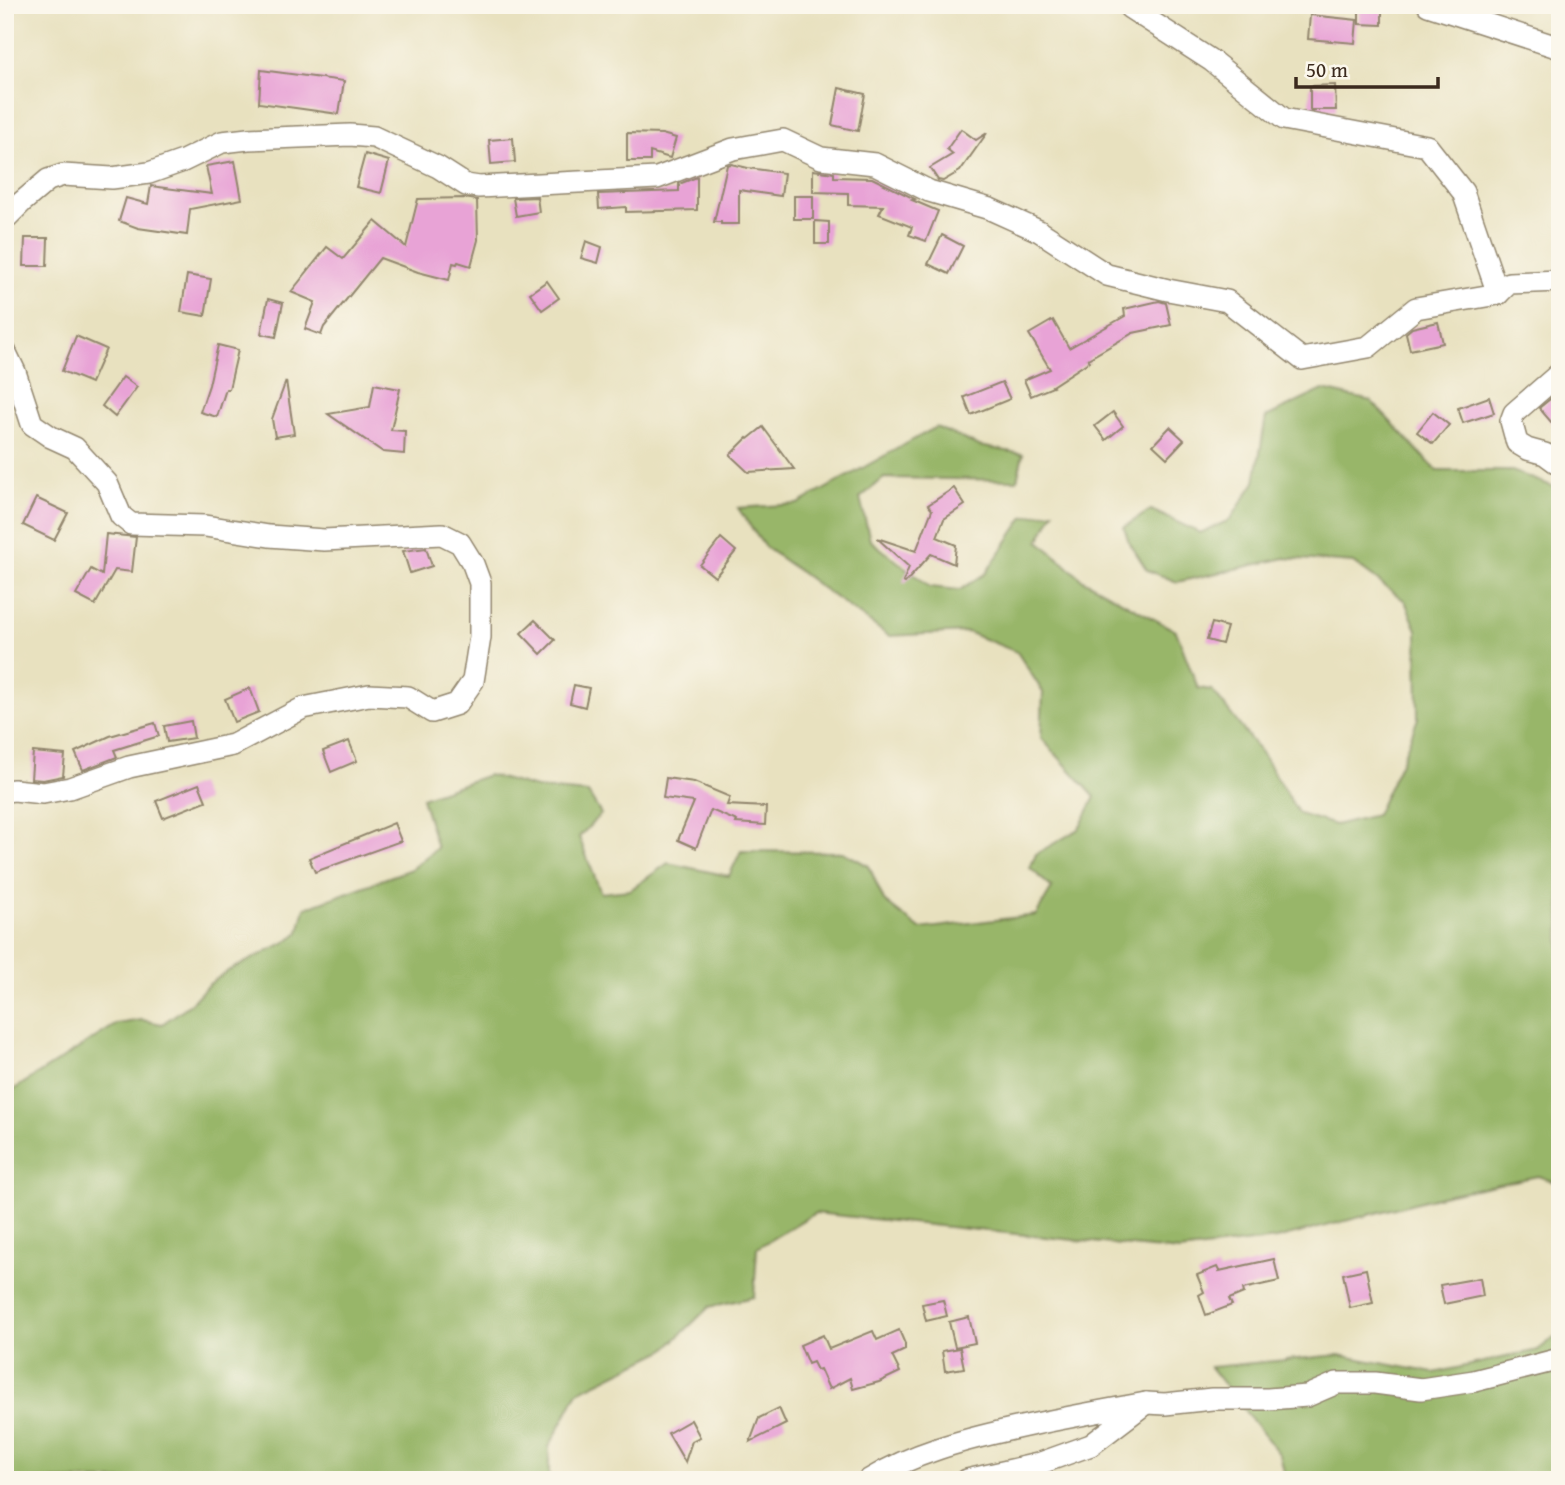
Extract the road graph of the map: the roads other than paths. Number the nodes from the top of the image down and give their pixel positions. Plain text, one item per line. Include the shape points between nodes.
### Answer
1 (1130, 5) edge
2 (1428, 5) edge
3 (1560, 48) edge
4 (5, 219) edge
5 (1560, 281) edge
6 (1498, 294) junction
7 (5, 351) edge
8 (1560, 373) edge
9 (1560, 465) edge
10 (5, 791) edge
11 (1560, 1359) edge
12 (1146, 1403) junction
13 (869, 1480) edge
14 (967, 1480) edge

1 - 6 street via 1212,61 1284,119 1427,146 1463,192
2 - 3 street
4 - 6 street via 48,180 63,175 112,178 149,173 222,142 248,139 374,137 466,185 479,187 657,178 733,149 783,140 821,158 875,164 929,191 990,209 1039,231 1107,275 1227,301 1302,359 1368,347 1416,308
5 - 6 street via 1509,283
7 - 10 street via 32,424 75,448 107,483 121,516 131,524 205,526 324,540 442,534 460,543 480,583 480,638 473,681 457,704 432,712 408,697 369,695 303,708 233,745 129,767 70,788 43,793
8 - 9 street via 1514,413 1511,421 1517,443
11 - 12 street via 1421,1389 1337,1383 1307,1396
12 - 13 street via 956,1442
12 - 14 street via 1091,1445 1038,1464

